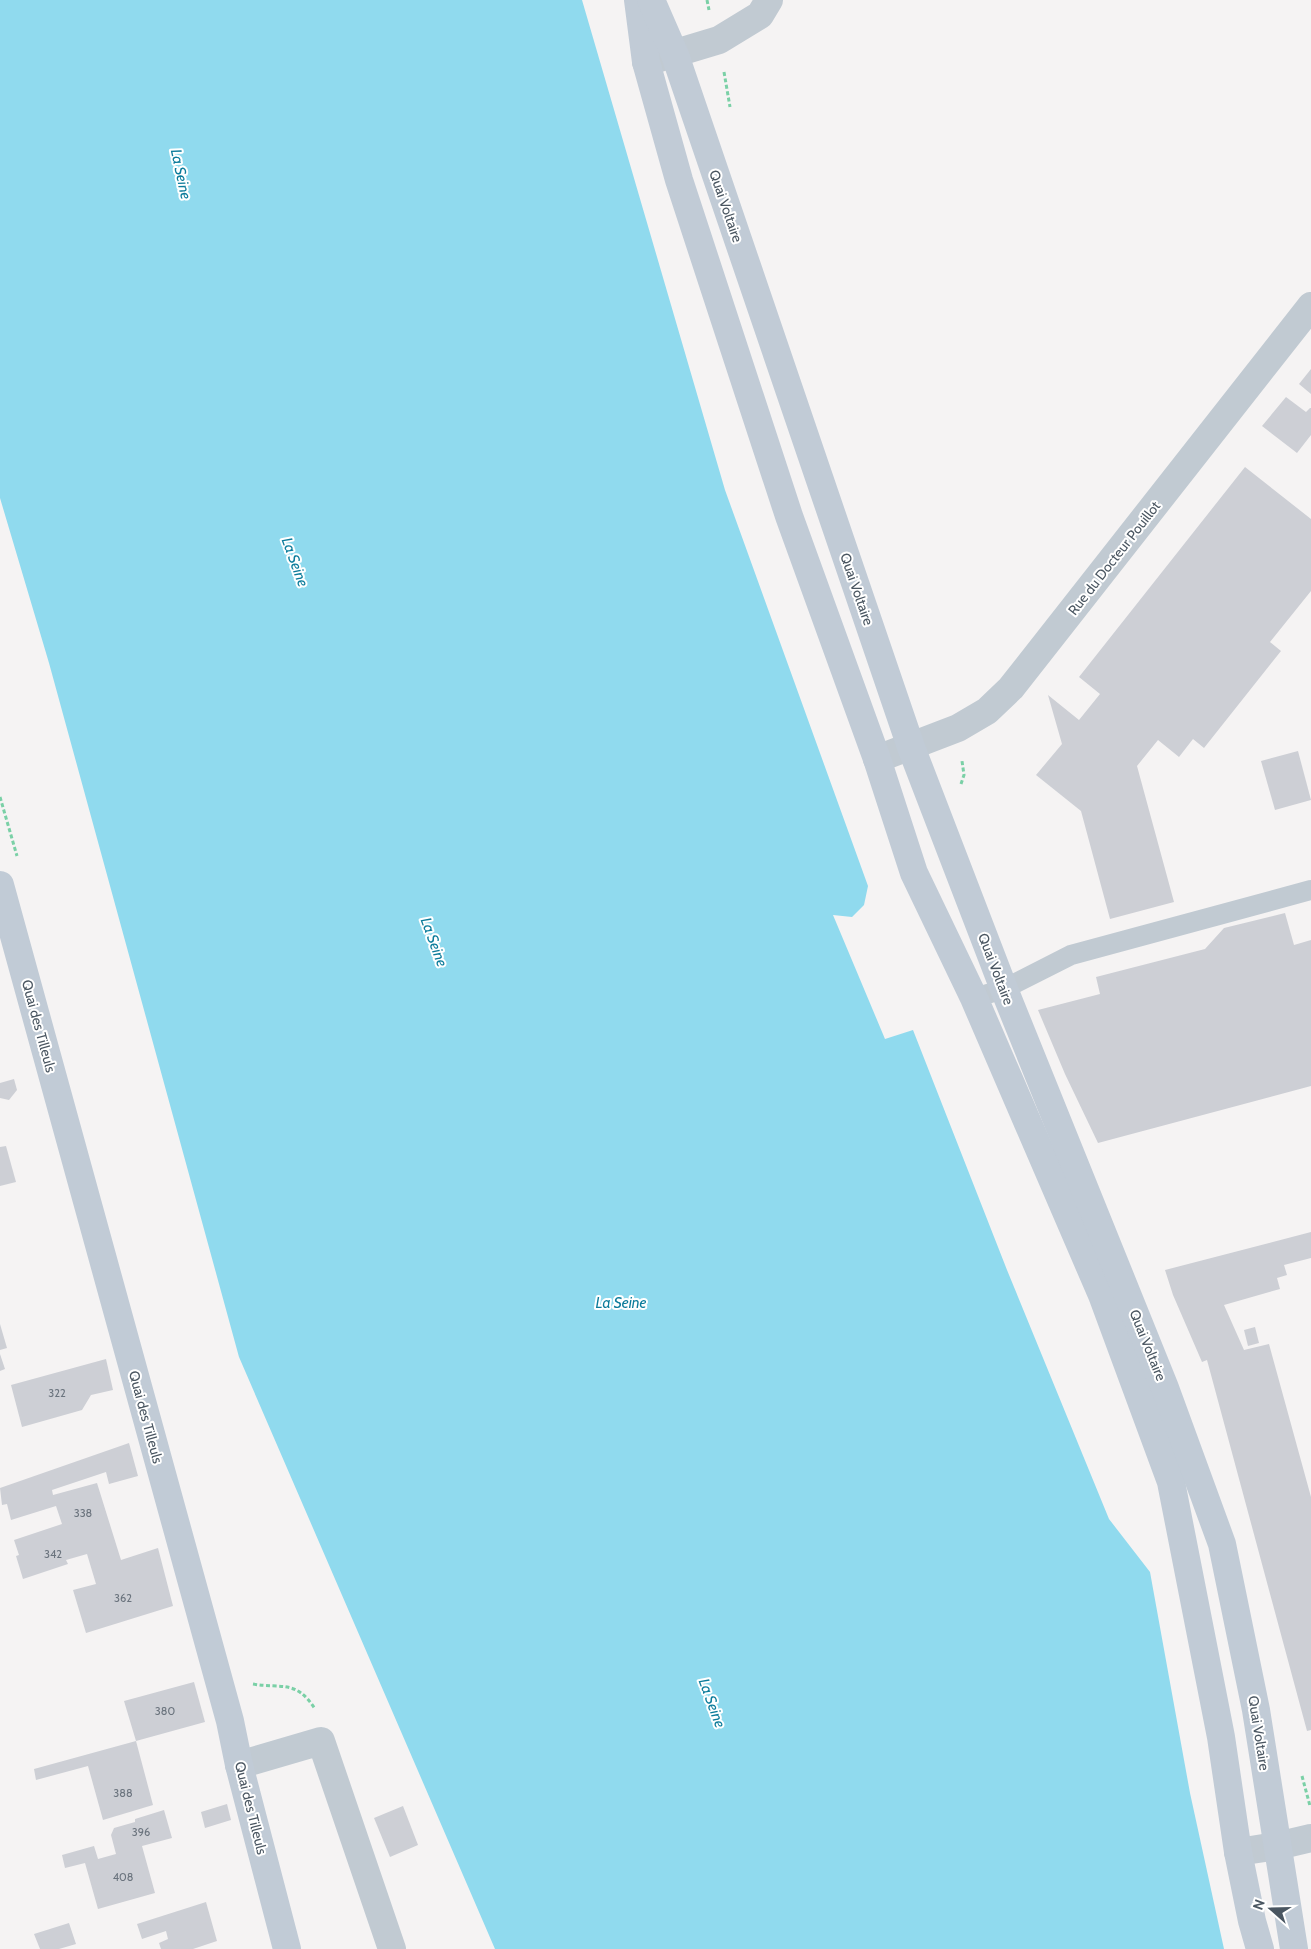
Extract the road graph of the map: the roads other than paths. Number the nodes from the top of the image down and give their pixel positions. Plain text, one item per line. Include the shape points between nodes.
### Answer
1 (638, 0) edge
2 (651, 0) edge
3 (769, 0) edge
4 (675, 55) junction
5 (646, 62) junction
6 (1311, 306) edge
7 (911, 747) junction
8 (877, 759) junction
9 (0, 885) edge
10 (1311, 890) edge
11 (1004, 989) junction
12 (974, 998) junction
13 (239, 1765) junction
14 (1311, 1838) edge
15 (1277, 1846) junction
16 (1238, 1852) junction
17 (287, 1949) edge
18 (392, 1949) edge
19 (1260, 1949) edge
20 (1294, 1949) edge

1 - 5 street, Quai Voltaire
2 - 4 street, Quai Voltaire
3 - 4 street via 760,15 719,40
4 - 5 street
4 - 7 street, Quai Voltaire
5 - 8 street, Quai Voltaire via 679,180 788,516
6 - 7 street, Rue du Docteur Pouillot via 1012,688 973,720
7 - 8 street, Rue du Docteur Pouillot
7 - 11 street, Quai Voltaire
8 - 12 street, Quai Voltaire via 914,873
9 - 13 street, Quai des Tilleuls via 230,1721
10 - 11 lane via 1071,955
11 - 12 lane
11 - 15 street, Quai Voltaire via 1165,1388 1222,1544 1254,1700
12 - 16 street, Quai Voltaire via 1102,1295 1171,1482 1221,1737
13 - 17 street, Quai des Tilleuls
13 - 18 street via 321,1741
14 - 15 street
15 - 16 street
15 - 20 street, Quai Voltaire
16 - 19 street, Quai Voltaire

